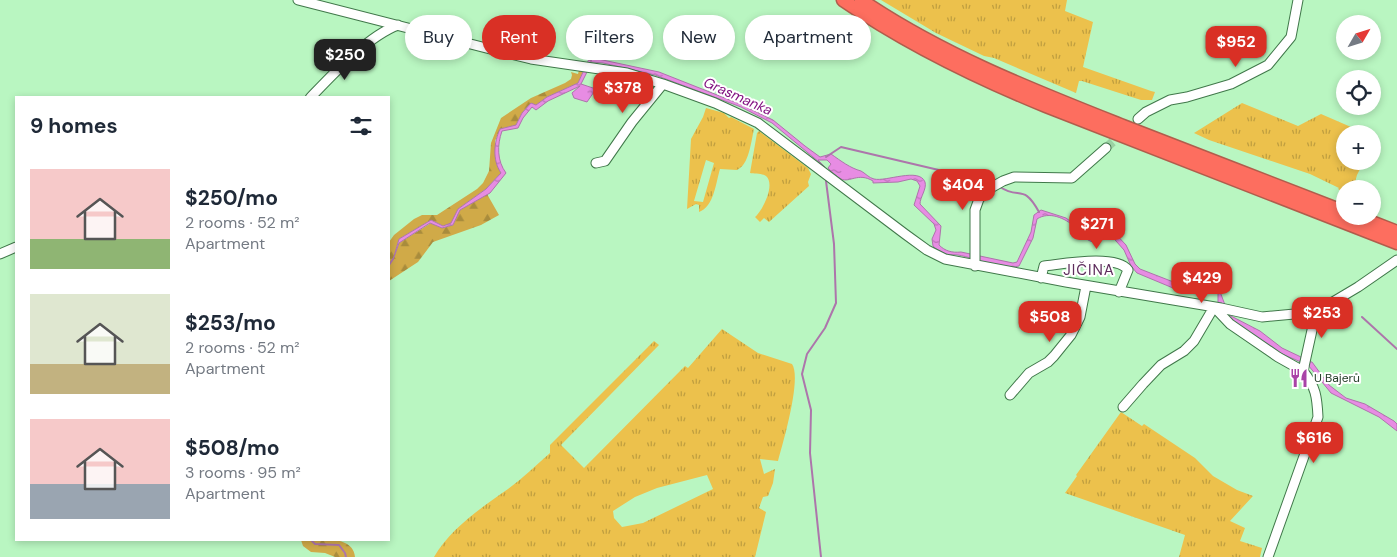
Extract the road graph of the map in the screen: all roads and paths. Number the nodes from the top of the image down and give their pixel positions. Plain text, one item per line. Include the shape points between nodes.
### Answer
1 (298, 0) edge
2 (842, 0) edge
3 (861, 0) edge
4 (1298, 0) edge
5 (398, 25) junction
6 (663, 84) junction
7 (312, 96) edge
8 (1138, 119) tunnel mouth
9 (1106, 148) tunnel mouth
10 (596, 163) dead end
11 (1336, 208) edge
12 (1379, 225) edge
13 (1397, 232) edge
14 (1397, 243) edge
15 (15, 247) edge
16 (0, 254) edge
17 (975, 260) junction
18 (1397, 260) edge
19 (1041, 278) junction
20 (1086, 286) junction
21 (1119, 292) junction
22 (1221, 309) junction
23 (1316, 312) junction
24 (1304, 366) junction
25 (1010, 395) dead end
26 (1123, 407) dead end
27 (1268, 557) edge

1 - 5 street
2 - 14 highway via 917,47 1000,87
3 - 11 highway via 942,48 1010,81
4 - 8 street via 1291,37 1268,65 1231,84 1170,100
5 - 6 street via 512,55 605,69
5 - 7 street via 372,38
6 - 10 street via 605,161
6 - 17 street via 758,123 927,250 945,259
9 - 17 street via 1072,178 1014,177 979,199 975,210
12 - 13 highway
15 - 16 street
17 - 19 street
18 - 23 street
19 - 20 street
19 - 21 street via 1044,266 1116,262 1128,270
20 - 21 street
20 - 25 street via 1080,317 1071,336 1048,362 1029,373
21 - 22 street
22 - 23 street via 1262,318
22 - 24 street via 1230,324 1278,357
22 - 26 street via 1194,341 1162,365
23 - 24 street
24 - 27 street via 1317,395 1318,417

